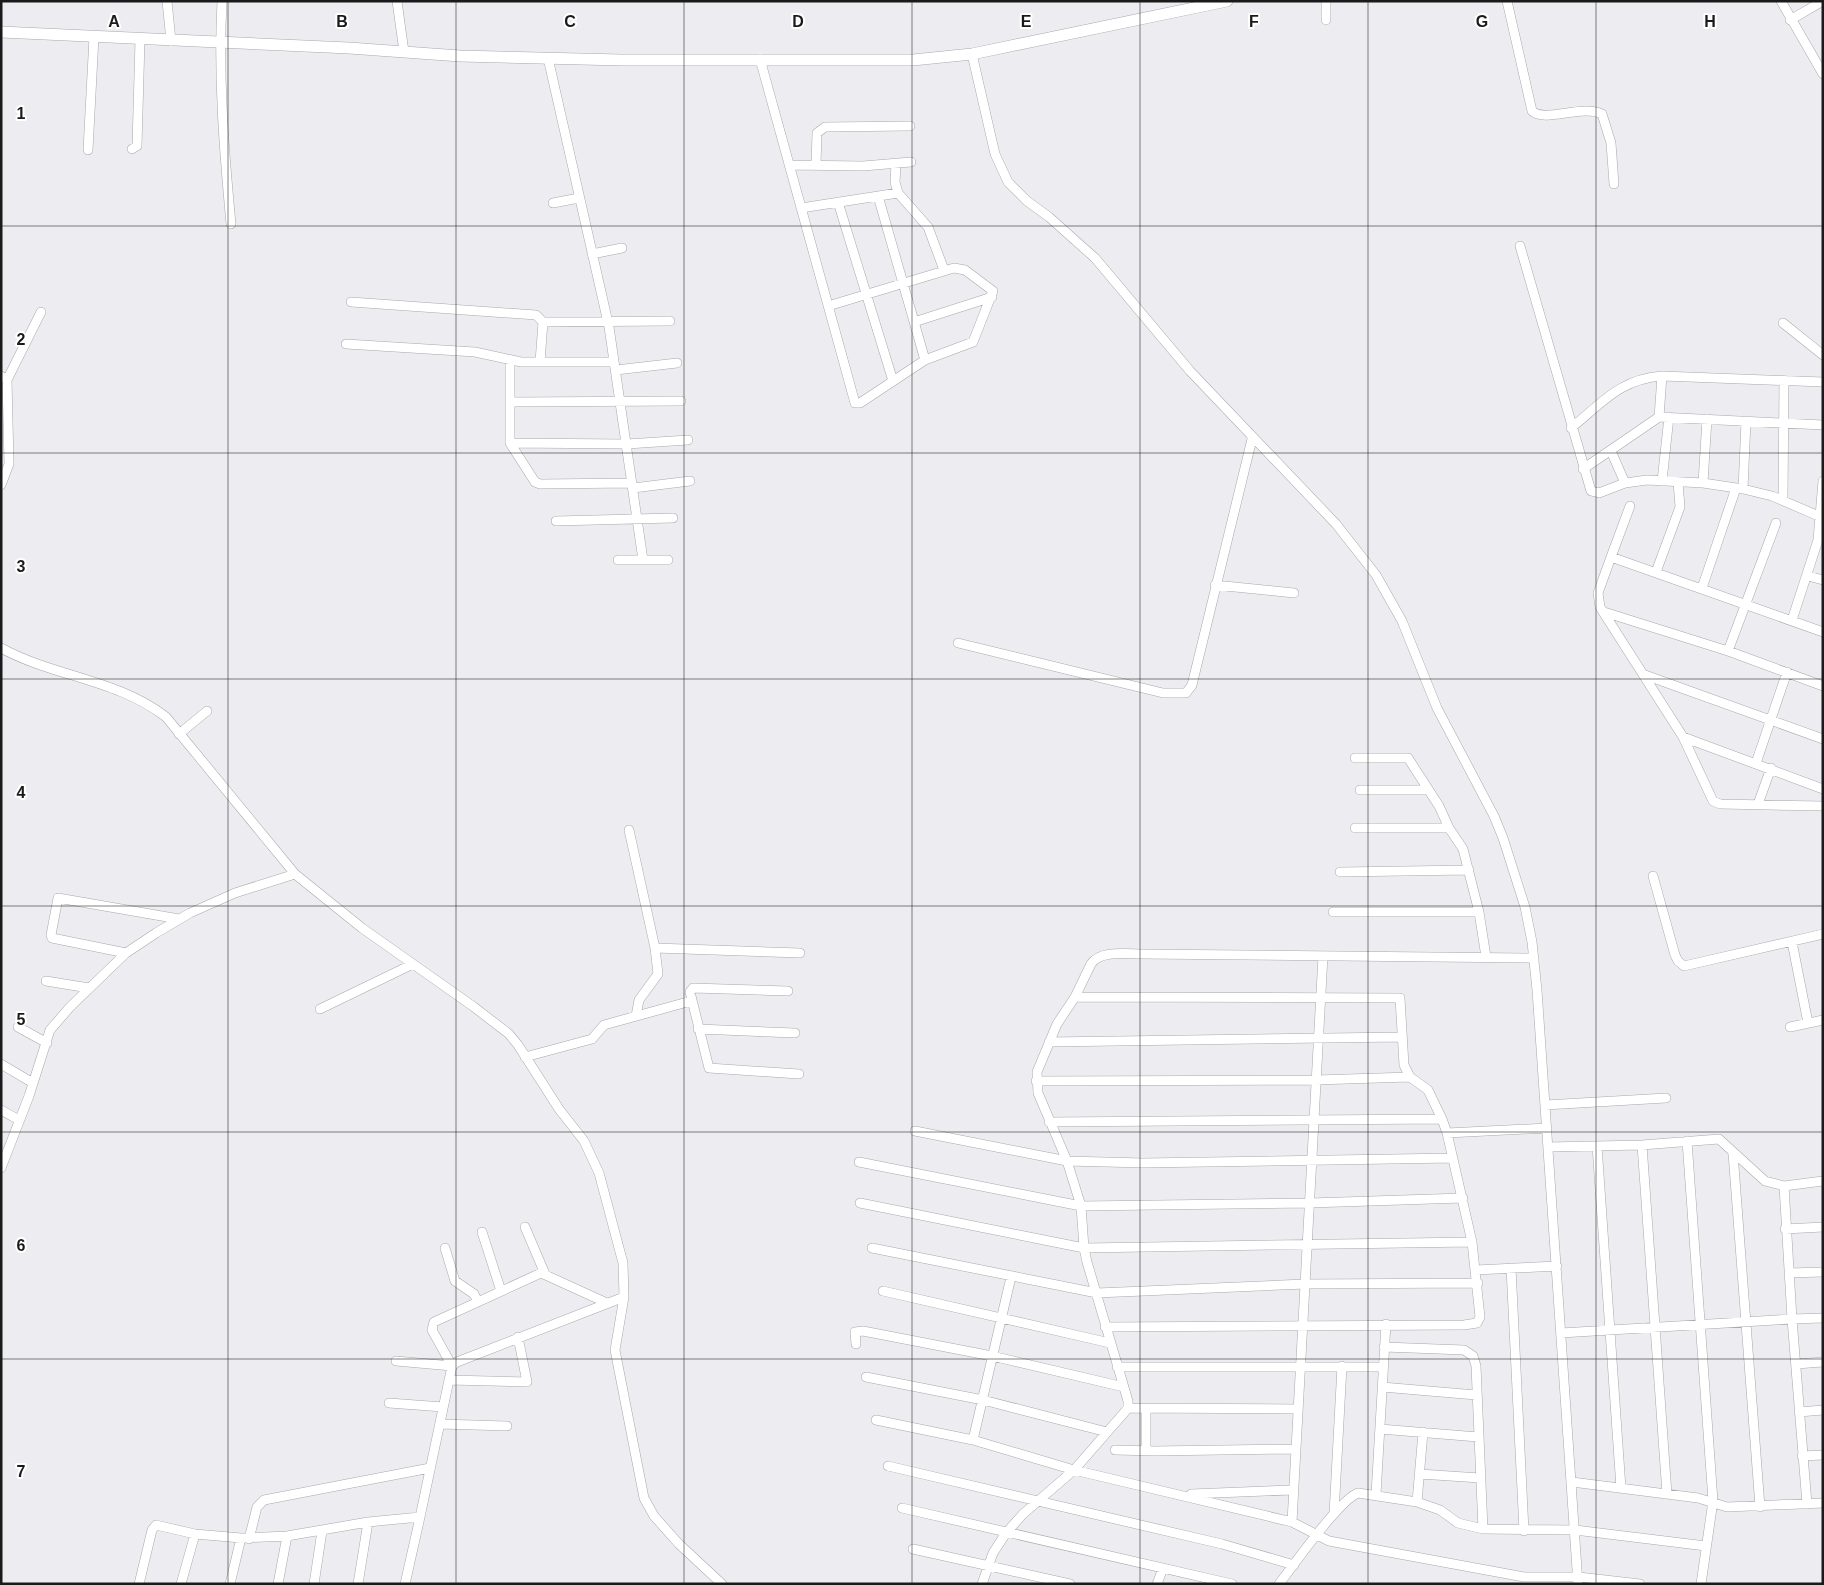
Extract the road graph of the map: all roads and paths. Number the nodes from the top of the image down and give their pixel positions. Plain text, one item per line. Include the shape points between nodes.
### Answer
1 (167, 1) edge
2 (222, 1) edge
3 (397, 1) edge
4 (1227, 1) edge
5 (1326, 1) edge
6 (1507, 1) edge
7 (1781, 1) edge
8 (1823, 2) edge
9 (1326, 20) dead end
10 (1790, 20) junction
11 (1, 32) edge
12 (94, 37) junction
13 (140, 40) junction
14 (170, 42) junction
15 (220, 43) junction
16 (404, 52) junction
17 (972, 54) junction
18 (548, 58) junction
19 (760, 59) junction
20 (1823, 74) edge
21 (910, 126) dead end
22 (132, 149) dead end
23 (88, 150) dead end
24 (911, 162) dead end
25 (896, 164) junction
26 (789, 165) junction
27 (816, 165) junction
28 (1614, 184) dead end
29 (898, 193) junction
30 (878, 196) junction
31 (579, 198) junction
32 (838, 202) junction
33 (553, 203) dead end
34 (801, 208) junction
35 (230, 224) dead end
36 (1520, 246) dead end
37 (622, 248) dead end
38 (592, 254) junction
39 (944, 270) junction
40 (902, 283) junction
41 (865, 294) junction
42 (992, 297) junction
43 (351, 302) dead end
44 (828, 306) junction
45 (41, 312) dead end
46 (670, 321) dead end
47 (543, 322) junction
48 (608, 322) junction
49 (914, 322) junction
50 (1783, 323) dead end
51 (346, 344) dead end
52 (1823, 355) edge
53 (925, 360) junction
54 (510, 361) junction
55 (540, 362) junction
56 (677, 363) dead end
57 (615, 366) junction
58 (1662, 376) junction
59 (4, 378) edge
60 (1784, 380) junction
61 (893, 381) junction
62 (1823, 382) edge
63 (681, 401) dead end
64 (510, 402) junction
65 (621, 402) junction
66 (1659, 417) junction
67 (1669, 417) junction
68 (1707, 419) junction
69 (1746, 421) junction
70 (1785, 423) junction
71 (1823, 424) edge
72 (1572, 428) junction
73 (1252, 438) junction
74 (688, 440) dead end
75 (510, 442) junction
76 (626, 444) junction
77 (1611, 450) junction
78 (1584, 469) junction
79 (690, 481) dead end
80 (1662, 481) junction
81 (1823, 481) edge
82 (1678, 482) junction
83 (1625, 483) junction
84 (1704, 483) junction
85 (1, 485) edge
86 (632, 485) junction
87 (1739, 488) junction
88 (1783, 500) junction
89 (1630, 506) dead end
90 (1822, 517) edge
91 (637, 518) junction
92 (673, 518) dead end
93 (556, 521) dead end
94 (1776, 523) dead end
95 (1820, 543) edge
96 (1611, 557) junction
97 (618, 560) dead end
98 (643, 560) junction
99 (668, 560) dead end
100 (1656, 572) junction
101 (1808, 576) junction
102 (1823, 580) edge
103 (1215, 585) junction
104 (1702, 588) junction
105 (1294, 593) dead end
106 (1746, 603) junction
107 (1604, 612) junction
108 (1792, 620) junction
109 (1823, 632) edge
110 (958, 643) dead end
111 (1, 648) edge
112 (1728, 651) junction
113 (1787, 672) junction
114 (1644, 675) junction
115 (1823, 686) edge
116 (207, 711) dead end
117 (1771, 720) junction
118 (179, 734) junction
119 (1683, 738) junction
120 (1823, 739) edge
121 (1355, 758) dead end
122 (1756, 763) junction
123 (1771, 768) junction
124 (1823, 789) edge
125 (1360, 790) dead end
126 (1427, 790) junction
127 (1758, 804) junction
128 (1823, 806) edge
129 (1355, 828) dead end
130 (1449, 828) junction
131 (629, 830) dead end
132 (1469, 870) junction
133 (1340, 872) dead end
134 (295, 874) junction
135 (1653, 876) dead end
136 (1333, 912) dead end
137 (1479, 912) junction
138 (179, 919) junction
139 (1823, 934) edge
140 (1792, 942) junction
141 (655, 948) junction
142 (126, 953) junction
143 (800, 953) dead end
144 (1322, 956) junction
145 (1486, 957) junction
146 (1534, 958) junction
147 (413, 964) junction
148 (46, 981) dead end
149 (89, 988) junction
150 (788, 991) dead end
151 (1075, 997) junction
152 (1320, 1000) junction
153 (691, 1001) junction
154 (320, 1009) dead end
155 (636, 1016) junction
156 (1823, 1020) edge
157 (1808, 1023) junction
158 (1790, 1027) dead end
159 (18, 1028) dead end
160 (698, 1029) junction
161 (795, 1033) dead end
162 (1402, 1037) junction
163 (1318, 1039) junction
164 (1049, 1042) junction
165 (47, 1043) junction
166 (525, 1057) junction
167 (1, 1064) edge
168 (799, 1074) dead end
169 (1410, 1077) junction
170 (1316, 1080) junction
171 (1036, 1082) junction
172 (33, 1083) junction
173 (1666, 1098) dead end
174 (1546, 1105) junction
175 (1, 1110) edge
176 (1442, 1119) junction
177 (20, 1120) junction
178 (1314, 1120) junction
179 (1049, 1122) junction
180 (1547, 1128) junction
181 (915, 1131) dead end
182 (1447, 1133) junction
183 (1687, 1142) junction
184 (1642, 1144) junction
185 (1597, 1146) junction
186 (1548, 1147) junction
187 (1733, 1153) junction
188 (1453, 1158) junction
189 (1312, 1160) junction
190 (1067, 1161) junction
191 (2, 1162) edge
192 (859, 1162) dead end
193 (1823, 1181) edge
194 (1784, 1186) junction
195 (1462, 1198) junction
196 (860, 1203) dead end
197 (1310, 1203) junction
198 (1081, 1206) junction
199 (524, 1227) dead end
200 (1823, 1227) edge
201 (1785, 1229) junction
202 (482, 1232) dead end
203 (1472, 1242) junction
204 (1307, 1243) junction
205 (445, 1248) dead end
206 (872, 1248) dead end
207 (1084, 1248) junction
208 (1557, 1266) junction
209 (1510, 1268) junction
210 (1476, 1270) junction
211 (1823, 1272) edge
212 (1789, 1273) junction
213 (545, 1274) junction
214 (1011, 1277) junction
215 (1478, 1283) junction
216 (1305, 1284) junction
217 (502, 1291) junction
218 (883, 1292) dead end
219 (1097, 1293) junction
220 (624, 1297) junction
221 (478, 1302) junction
222 (607, 1303) junction
223 (1001, 1318) junction
224 (1823, 1318) edge
225 (1792, 1319) junction
226 (1748, 1322) junction
227 (1386, 1324) junction
228 (1302, 1325) junction
229 (1700, 1325) junction
230 (1105, 1327) junction
231 (1654, 1328) junction
232 (1609, 1330) junction
233 (1561, 1333) junction
234 (518, 1337) junction
235 (1110, 1343) junction
236 (856, 1344) dead end
237 (1384, 1347) junction
238 (992, 1356) junction
239 (396, 1360) dead end
240 (1823, 1362) edge
241 (1796, 1364) junction
242 (1300, 1365) junction
243 (452, 1366) junction
244 (1342, 1366) junction
245 (1117, 1367) junction
246 (1383, 1367) junction
247 (866, 1377) dead end
248 (449, 1380) junction
249 (1124, 1387) junction
250 (1382, 1387) junction
251 (1476, 1395) junction
252 (983, 1400) junction
253 (389, 1403) dead end
254 (444, 1407) junction
255 (1128, 1408) junction
256 (1146, 1408) junction
257 (1297, 1409) junction
258 (1823, 1410) edge
259 (1799, 1412) junction
260 (876, 1420) dead end
261 (440, 1424) junction
262 (507, 1426) dead end
263 (1380, 1429) junction
264 (1107, 1432) junction
265 (1423, 1432) junction
266 (1478, 1437) junction
267 (974, 1440) junction
268 (1295, 1449) junction
269 (1115, 1450) dead end
270 (1146, 1451) junction
271 (1823, 1455) edge
272 (1802, 1456) junction
273 (888, 1466) dead end
274 (430, 1468) junction
275 (1074, 1470) junction
276 (1420, 1474) junction
277 (1480, 1478) junction
278 (1572, 1482) junction
279 (1621, 1488) junction
280 (1292, 1490) junction
281 (1376, 1494) junction
282 (1667, 1494) junction
283 (1181, 1495) junction
284 (1037, 1501) junction
285 (1713, 1501) junction
286 (1417, 1502) junction
287 (1823, 1503) edge
288 (1807, 1504) junction
289 (1760, 1507) junction
290 (902, 1508) dead end
291 (1334, 1514) junction
292 (420, 1516) junction
293 (368, 1522) junction
294 (1292, 1522) junction
295 (1484, 1529) junction
296 (1575, 1530) junction
297 (322, 1531) junction
298 (1524, 1531) junction
299 (1006, 1533) junction
300 (195, 1534) junction
301 (287, 1536) junction
302 (1318, 1536) junction
303 (245, 1539) junction
304 (1706, 1546) junction
305 (913, 1549) dead end
306 (988, 1565) junction
307 (1294, 1565) junction
308 (1163, 1568) junction
309 (1524, 1580) edge
310 (1579, 1580) edge
311 (139, 1584) edge
312 (181, 1584) edge
313 (230, 1584) edge
314 (278, 1584) edge
315 (314, 1584) edge
316 (358, 1584) edge
317 (405, 1584) edge
318 (722, 1584) edge
319 (982, 1584) edge
320 (1070, 1584) edge
321 (1157, 1584) edge
322 (1232, 1584) edge
323 (1281, 1584) edge
324 (1640, 1584) edge
325 (1702, 1584) edge

1 - 14 street
2 - 15 street
3 - 16 street
4 - 17 street
5 - 9 street
6 - 28 street via 1532,111 1542,114 1590,110 1602,114 1611,144
7 - 10 street
8 - 10 street
10 - 20 street
11 - 12 street
12 - 13 street
12 - 23 street
13 - 14 street
13 - 22 street via 137,146
14 - 15 street
15 - 16 street
15 - 35 street
16 - 18 street
17 - 19 street via 913,60
17 - 73 street via 995,154 1008,182 1095,258 1190,371
18 - 19 street
18 - 31 street
19 - 26 street
21 - 27 street via 825,126 817,133
24 - 25 street
25 - 27 street
25 - 29 street
26 - 27 street
26 - 34 street
29 - 30 street
29 - 39 street via 928,227
30 - 32 street
30 - 40 street
31 - 33 street
31 - 38 street
32 - 34 street
32 - 41 street
34 - 44 street
36 - 72 street
37 - 38 street
38 - 48 street
39 - 40 street
39 - 42 street via 964,270 992,289
40 - 41 street
40 - 49 street
41 - 44 street
41 - 61 street
42 - 49 street
42 - 53 street via 973,342
43 - 47 street via 536,315
44 - 61 street via 855,403 860,403
45 - 59 street
46 - 48 street
47 - 48 street
47 - 55 street
48 - 57 street
49 - 53 street
50 - 52 street
51 - 54 street via 475,352
53 - 61 street
54 - 55 street
54 - 64 street
55 - 57 street
56 - 57 street
57 - 65 street
58 - 60 street
58 - 66 street
58 - 72 street via 1643,377 1627,383
59 - 85 street via 9,464
60 - 62 street
60 - 70 street
63 - 65 street
64 - 65 street
64 - 75 street
65 - 76 street
66 - 67 street
66 - 77 street
67 - 68 street
67 - 80 street
68 - 69 street
68 - 84 street
69 - 70 street
69 - 87 street
70 - 71 street
70 - 88 street
72 - 78 street
73 - 103 street
73 - 146 street via 1353,544 1395,608 1437,708 1506,844 1525,907
74 - 76 street
75 - 76 street
75 - 86 street via 534,480 540,484
76 - 86 street
77 - 78 street
77 - 83 street
78 - 83 street via 1593,492 1603,492
79 - 86 street
80 - 82 street
80 - 83 street
81 - 90 street
82 - 84 street
82 - 100 street via 1680,507
84 - 87 street
86 - 91 street
87 - 88 street
87 - 104 street
88 - 90 street
89 - 96 street
90 - 95 street
91 - 92 street
91 - 93 street
91 - 98 street
94 - 106 street
95 - 101 street
96 - 100 street
96 - 107 street via 1598,593 1598,602
97 - 98 street
98 - 99 street
100 - 104 street
101 - 102 street
101 - 108 street
103 - 105 street
103 - 110 street via 1192,685 1182,695
104 - 106 street
106 - 108 street
106 - 112 street
107 - 112 street
107 - 114 street
108 - 109 street
111 - 118 street via 147,702 166,717
112 - 113 street
113 - 115 street
113 - 117 street
114 - 117 street
114 - 119 street
116 - 118 street
117 - 120 street
117 - 122 street
118 - 134 street
119 - 122 street
119 - 127 street via 1713,802
121 - 126 street via 1408,758
122 - 123 street
123 - 124 street
123 - 127 street
125 - 126 street
126 - 130 street
127 - 128 street
129 - 130 street
130 - 132 street via 1464,848
131 - 141 street
132 - 133 street
132 - 137 street
134 - 138 street via 235,892
134 - 147 street
135 - 140 street via 1680,964 1691,966
136 - 137 street
137 - 145 street
138 - 142 street
138 - 142 street via 58,898 52,938
139 - 140 street
140 - 157 street
141 - 143 street
141 - 155 street via 658,974 639,1000
142 - 149 street
144 - 145 street
144 - 151 street via 1102,956 1093,960
144 - 152 street
145 - 146 street
146 - 174 street
147 - 154 street
147 - 166 street via 509,1034
148 - 149 street
149 - 165 street via 50,1030
150 - 153 street via 693,988
151 - 152 street
151 - 164 street
152 - 162 street via 1400,998
152 - 163 street
153 - 155 street
153 - 160 street
155 - 166 street via 604,1025 592,1039
156 - 157 street
157 - 158 street
159 - 165 street
160 - 161 street
160 - 168 street via 709,1068
162 - 163 street
162 - 169 street via 1404,1066
163 - 164 street
163 - 170 street
164 - 171 street via 1036,1072
165 - 172 street
166 - 220 street via 593,1159 622,1263
167 - 172 street
169 - 170 street
169 - 176 street via 1428,1090
170 - 171 street
170 - 178 street
171 - 179 street
172 - 177 street
173 - 174 street
174 - 180 street
175 - 177 street
176 - 178 street
176 - 182 street
177 - 191 street
178 - 179 street
178 - 189 street
179 - 190 street
180 - 182 street
180 - 186 street
181 - 190 street
182 - 188 street
183 - 184 street
183 - 187 street via 1719,1139
183 - 229 street
184 - 185 street
184 - 231 street
185 - 186 street
185 - 232 street
186 - 208 street
187 - 194 street via 1759,1177
187 - 226 street
188 - 189 street
188 - 195 street
189 - 190 street
189 - 197 street
190 - 198 street
192 - 198 street
193 - 194 street
194 - 201 street
195 - 197 street
195 - 203 street
196 - 207 street
197 - 198 street
197 - 204 street
198 - 207 street
199 - 213 street
200 - 201 street
201 - 212 street
202 - 217 street
203 - 204 street
203 - 210 street
204 - 207 street
204 - 216 street
205 - 221 street via 455,1281 474,1294
206 - 214 street
207 - 219 street
208 - 209 street
208 - 233 street
209 - 210 street
209 - 298 street
210 - 215 street
211 - 212 street
212 - 225 street
213 - 217 street
213 - 222 street
214 - 219 street
214 - 223 street
215 - 216 street
215 - 227 street via 1480,1317 1476,1323
216 - 219 street
216 - 228 street
217 - 221 street
218 - 223 street
219 - 230 street
220 - 222 street
220 - 318 street via 615,1350 644,1498 654,1516 679,1544
221 - 243 street via 434,1322 432,1330
222 - 234 street
223 - 235 street
223 - 238 street
224 - 225 street
225 - 226 street
225 - 241 street
226 - 229 street
226 - 289 street
227 - 228 street
227 - 237 street
228 - 230 street
228 - 242 street
229 - 231 street
229 - 285 street
230 - 235 street
231 - 232 street
231 - 282 street
232 - 233 street
232 - 279 street
233 - 278 street
234 - 243 street
234 - 248 street via 527,1382
235 - 245 street
236 - 238 street via 854,1335 857,1331
237 - 246 street
237 - 251 street via 1468,1351 1475,1360
238 - 249 street
238 - 252 street
239 - 243 street
240 - 241 street
241 - 259 street
242 - 244 street
242 - 245 street
242 - 257 street
243 - 248 street
244 - 246 street
244 - 291 street
245 - 249 street
246 - 250 street
247 - 252 street
248 - 254 street
249 - 255 street
250 - 251 street
250 - 263 street
251 - 266 street
252 - 264 street
252 - 267 street
253 - 254 street
254 - 261 street
255 - 256 street
255 - 264 street
256 - 257 street
256 - 270 street
257 - 268 street
258 - 259 street
259 - 272 street
260 - 267 street
261 - 262 street
261 - 274 street
263 - 265 street
263 - 281 street
264 - 275 street
265 - 266 street
265 - 276 street
266 - 277 street
267 - 275 street
268 - 270 street
268 - 280 street
269 - 270 street
271 - 272 street
272 - 288 street
273 - 284 street
274 - 292 street
274 - 303 street via 264,1500 257,1507
275 - 283 street
275 - 284 street
276 - 277 street
276 - 286 street
277 - 295 street
278 - 279 street
278 - 296 street
279 - 282 street
280 - 283 street
280 - 294 street
281 - 286 street
281 - 291 street via 1354,1494
282 - 285 street
283 - 294 street
284 - 299 street
284 - 307 street via 1222,1544
285 - 289 street via 1727,1507
285 - 304 street
286 - 295 street via 1440,1510 1458,1523
287 - 288 street
288 - 289 street
290 - 299 street
291 - 302 street
292 - 293 street
292 - 317 street
293 - 297 street
293 - 316 street
294 - 302 street
295 - 298 street
296 - 298 street
296 - 304 street
296 - 310 street
297 - 301 street
297 - 315 street
299 - 306 street
299 - 308 street
300 - 303 street
300 - 311 street via 154,1526
300 - 312 street
301 - 303 street
301 - 314 street
302 - 307 street
302 - 309 street via 1329,1541
303 - 313 street
304 - 325 street
305 - 306 street
306 - 319 street
306 - 320 street
307 - 323 street
308 - 321 street
308 - 322 street
309 - 310 street
310 - 324 street

